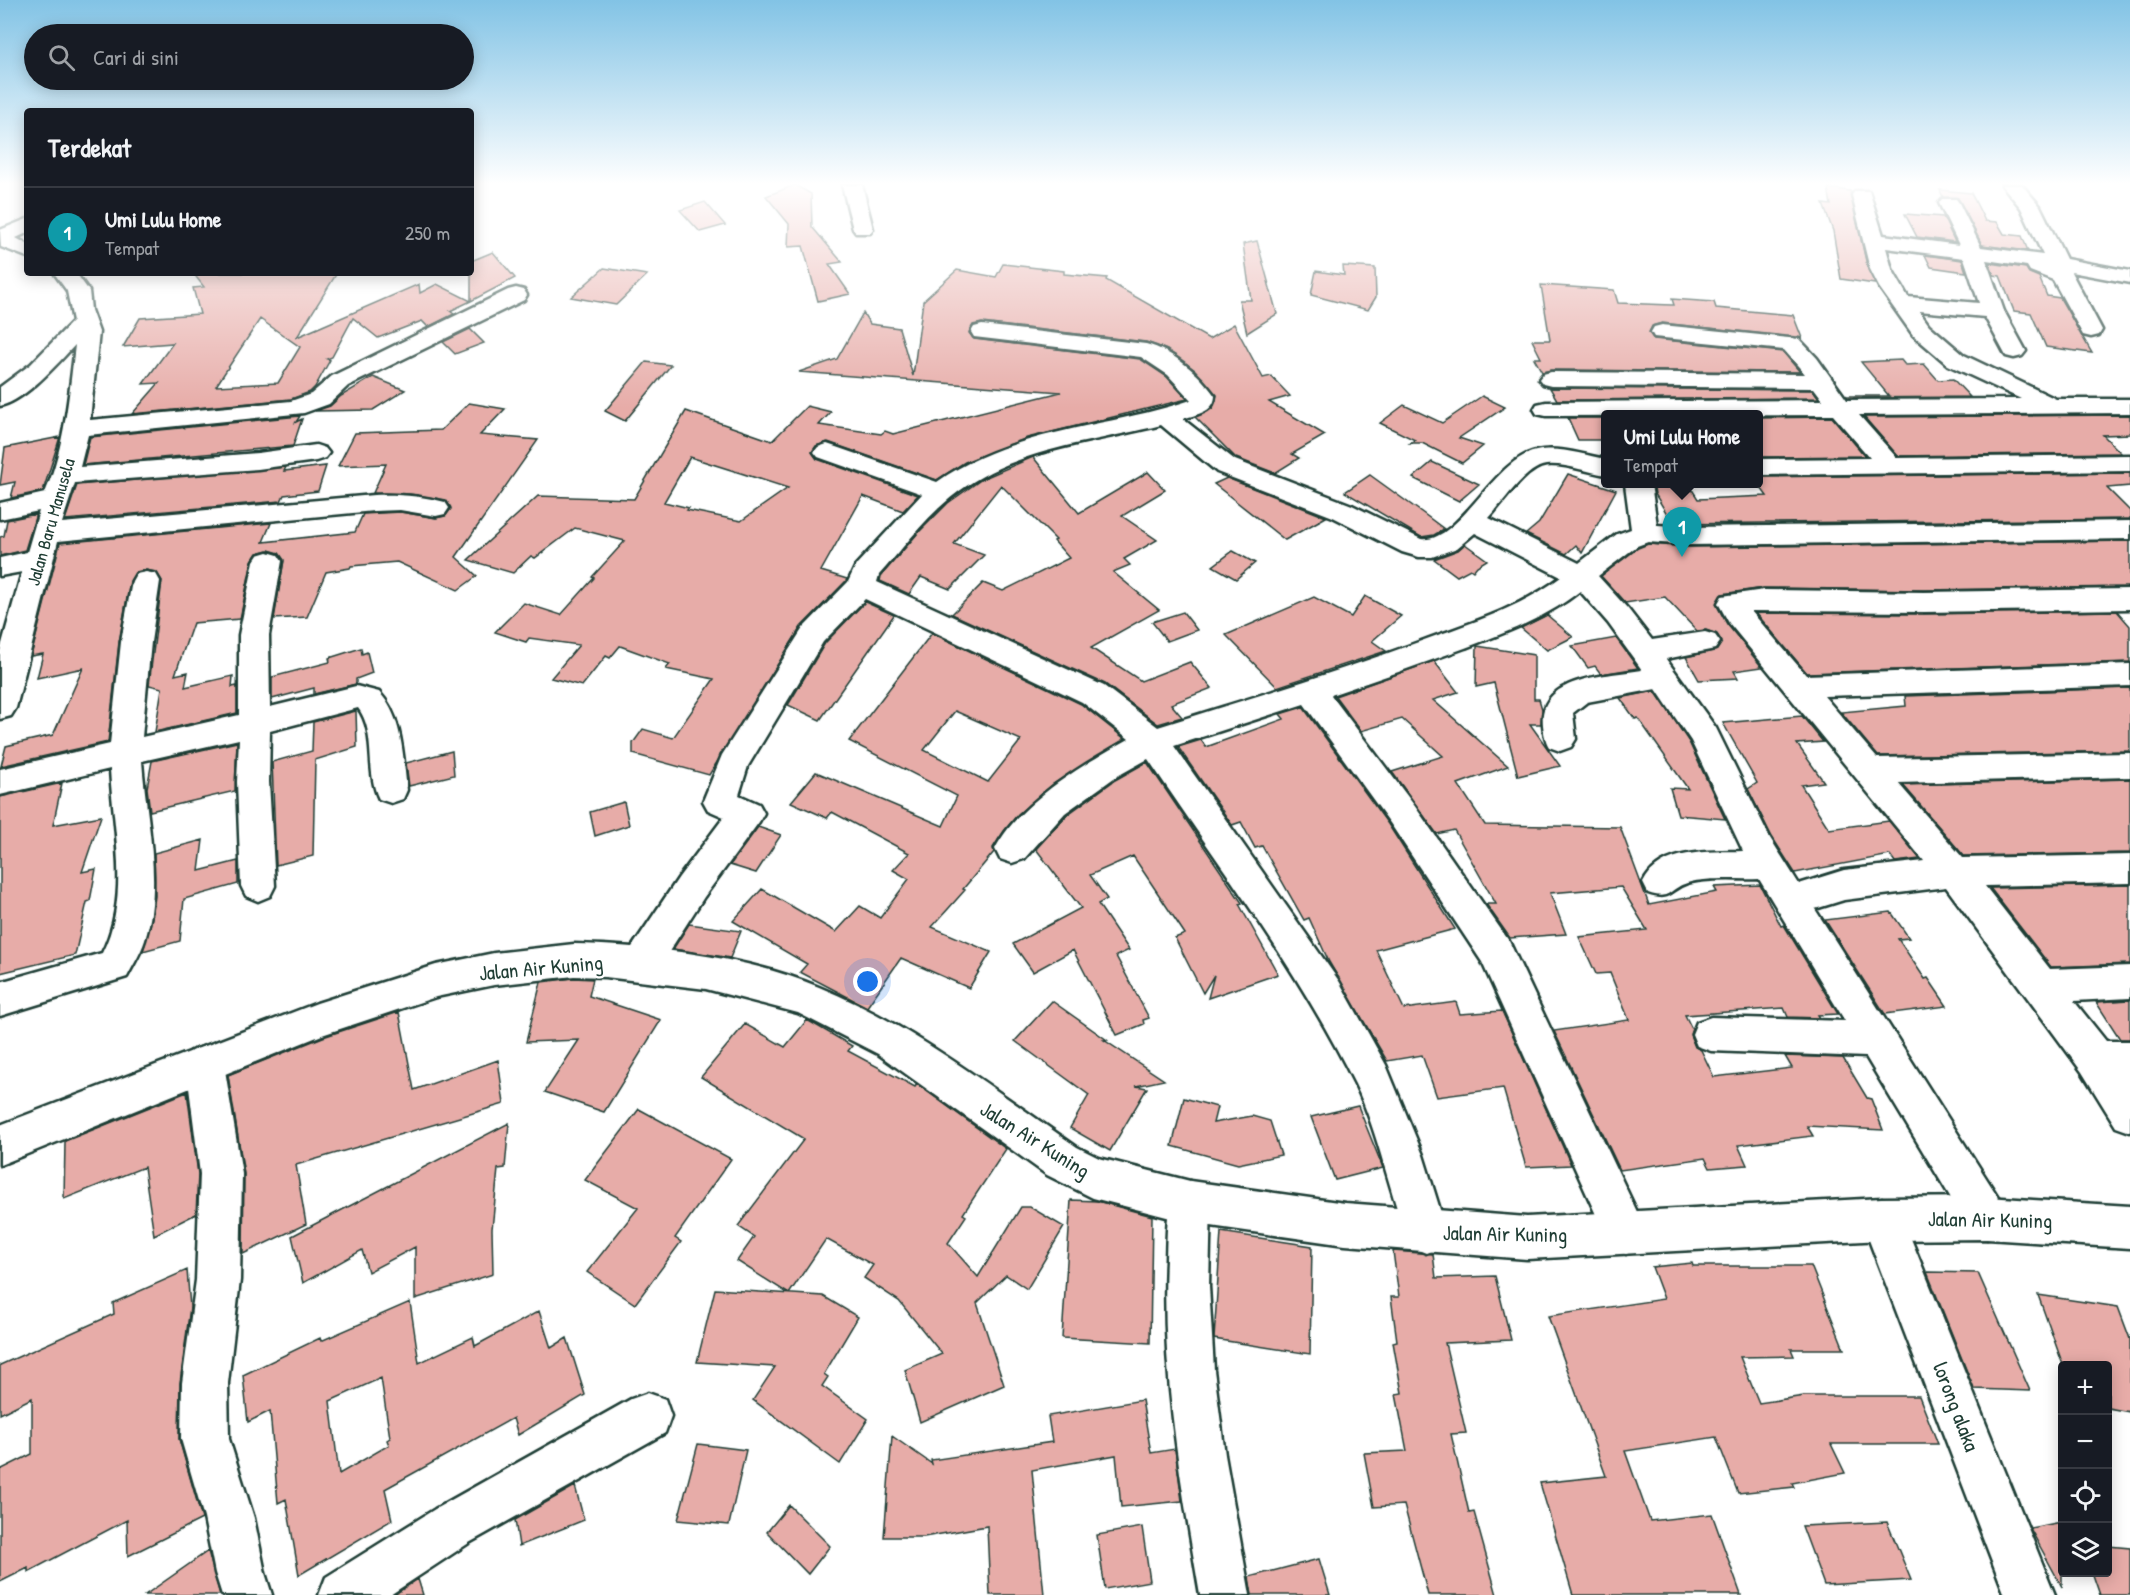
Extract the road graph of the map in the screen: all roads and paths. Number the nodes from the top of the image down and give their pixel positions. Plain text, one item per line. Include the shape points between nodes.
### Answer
1 (1878, 259) edge
2 (1975, 259) edge
3 (2020, 259) edge
4 (2023, 259) edge
5 (2056, 259) edge
6 (2058, 264) junction
7 (67, 276) edge
8 (2130, 277) edge
9 (516, 295) dead end
10 (1902, 303) junction
11 (1993, 311) junction
12 (86, 327) junction
13 (2091, 330) dead end
14 (982, 332) dead end
15 (1662, 332) dead end
16 (2014, 351) dead end
17 (1551, 379) dead end
18 (1822, 381) junction
19 (0, 399) edge
20 (2130, 406) edge
21 (2056, 407) junction
22 (1840, 408) junction
23 (1546, 409) dead end
24 (1166, 417) junction
25 (76, 429) junction
26 (827, 452) dead end
27 (316, 453) dead end
28 (2130, 463) edge
29 (1890, 465) junction
30 (1601, 466) edge
31 (1763, 468) edge
32 (60, 488) junction
33 (1639, 488) edge
34 (941, 492) junction
35 (436, 508) dead end
36 (0, 511) edge
37 (1473, 521) junction
38 (2130, 530) edge
39 (1645, 533) junction
40 (44, 546) junction
41 (268, 561) dead end
42 (0, 567) edge
43 (1581, 576) junction
44 (146, 581) dead end
45 (861, 586) junction
46 (2125, 605) edge
47 (11, 625) edge
48 (1705, 642) dead end
49 (1654, 665) junction
50 (2130, 675) edge
51 (1799, 686) junction
52 (1311, 691) junction
53 (1, 702) edge
54 (255, 723) junction
55 (1560, 739) dead end
56 (1153, 741) junction
57 (125, 752) junction
58 (2130, 765) edge
59 (1870, 771) junction
60 (0, 782) edge
61 (391, 790) dead end
62 (1012, 849) dead end
63 (1769, 865) junction
64 (2130, 869) edge
65 (1954, 872) junction
66 (1660, 883) dead end
67 (258, 886) dead end
68 (1791, 901) junction
69 (641, 964) junction
70 (2130, 982) edge
71 (2041, 986) junction
72 (0, 999) edge
73 (1710, 1034) dead end
74 (1877, 1040) junction
75 (2113, 1059) edge
76 (205, 1064) junction
77 (2130, 1113) edge
78 (0, 1146) edge
79 (1190, 1202) junction
80 (1987, 1218) junction
81 (1882, 1219) junction
82 (2130, 1227) edge
83 (1426, 1232) junction
84 (1626, 1233) junction
85 (648, 1416) dead end
86 (247, 1595) edge
87 (344, 1595) edge
88 (1225, 1595) edge
89 (2030, 1595) edge

1 - 10 street
2 - 11 street
3 - 13 street via 2066,280
4 - 6 street
5 - 6 street
6 - 8 street
7 - 12 street, Jalan Baru Manusela via 78,291
9 - 25 street via 340,381 308,405
10 - 11 street
10 - 21 street via 1921,330 1956,360
11 - 16 street
12 - 19 street
12 - 25 street, Jalan Baru Manusela
14 - 24 street via 1132,348 1158,355 1203,396 1200,405
15 - 18 street via 1791,344
17 - 18 street
18 - 22 street
20 - 21 street
21 - 22 street
22 - 23 street
22 - 29 street
24 - 34 street via 1023,449 990,461
24 - 37 street via 1226,466 1358,517 1411,545 1432,548
25 - 32 street, Jalan Baru Manusela
26 - 34 street
27 - 32 street
28 - 29 street
29 - 31 street
30 - 37 street via 1553,458 1529,460
32 - 36 street
32 - 40 street, Jalan Baru Manusela
33 - 39 street
34 - 45 street via 866,572
35 - 40 street via 374,502
37 - 43 street
38 - 39 street via 1689,536
39 - 43 street via 1627,540
40 - 42 street
40 - 47 street, Jalan Baru Manusela
41 - 54 street via 254,635
43 - 49 street via 1618,616
43 - 52 street via 1556,595 1509,620
44 - 57 street via 134,646
45 - 56 street via 1093,694
45 - 69 street via 813,635 734,764 720,801 747,813 695,881
46 - 51 street via 1764,600 1732,603
47 - 53 street, Jalan Baru Manusela
48 - 49 street
49 - 55 street via 1578,692 1560,706
49 - 63 street via 1705,736
50 - 51 street
51 - 59 street
52 - 56 street
52 - 84 street via 1402,813 1496,952
54 - 57 street
54 - 61 street via 339,700 367,698 372,702 386,742
54 - 67 street via 253,782
56 - 62 street via 1053,804
56 - 83 street via 1326,993 1372,1078 1403,1155
57 - 60 street
57 - 72 street via 137,887 122,954 114,966
58 - 59 street
59 - 65 street
63 - 66 street via 1677,870
63 - 68 street
64 - 65 street
65 - 68 street via 1844,885
65 - 71 street
68 - 74 street
69 - 76 street, Jalan Air Kuning via 564,961 436,981 317,1020
69 - 79 street, Jalan Air Kuning via 706,973 807,999 892,1042 1062,1161 1093,1177
70 - 71 street
71 - 75 street
73 - 74 street
74 - 80 street
75 - 77 street
76 - 78 street, Jalan Air Kuning
76 - 86 street via 221,1174 218,1280 205,1383 205,1438
79 - 83 street, Jalan Air Kuning
79 - 88 street via 1190,1368
80 - 81 street, Jalan Air Kuning
80 - 82 street, Jalan Air Kuning
81 - 84 street, Jalan Air Kuning
81 - 89 street, lorong alaka
83 - 84 street, Jalan Air Kuning via 1527,1238
85 - 87 street via 452,1526

